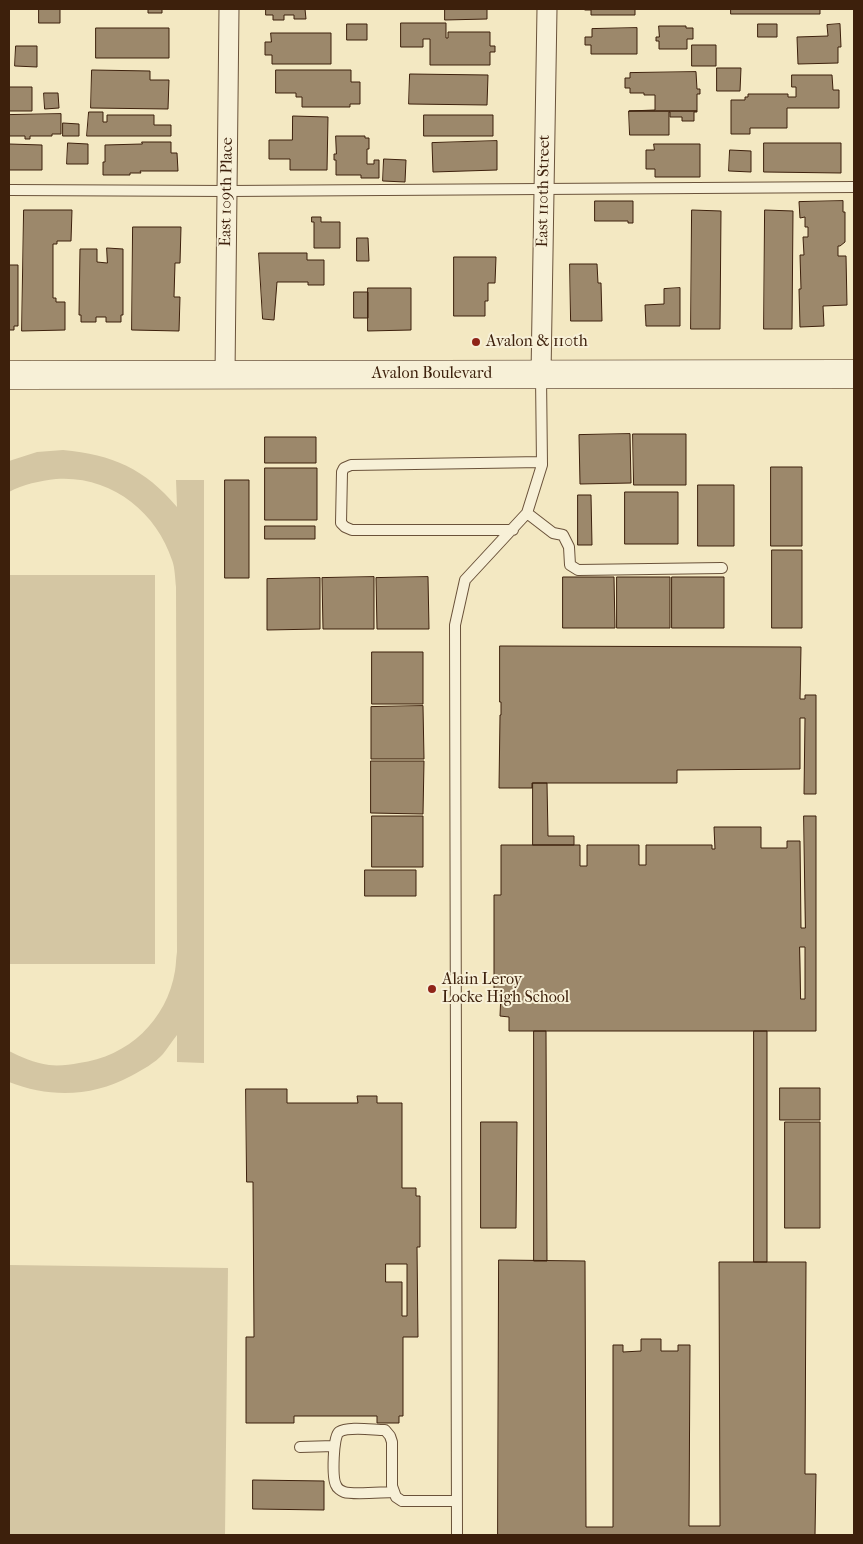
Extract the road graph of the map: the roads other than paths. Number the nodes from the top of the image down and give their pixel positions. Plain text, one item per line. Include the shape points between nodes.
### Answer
1 (228, 9) edge
2 (547, 9) edge
3 (854, 188) edge
4 (544, 189) junction
5 (9, 190) edge
6 (228, 191) junction
7 (225, 374) junction
8 (541, 374) junction
9 (854, 374) edge
10 (9, 375) edge
11 (542, 462) junction
12 (527, 513) junction
13 (512, 530) junction
14 (722, 568) dead end
15 (334, 1446) junction
16 (300, 1447) dead end
17 (394, 1492) junction
18 (456, 1501) junction
19 (457, 1535) edge

1 - 6 street, East 109th Place
2 - 4 street, East 110th Street
3 - 4 lane
4 - 6 lane
4 - 8 street, East 110th Street
5 - 6 lane
6 - 7 street, East 109th Place
7 - 8 main road, Avalon Boulevard
7 - 10 main road, Avalon Boulevard
8 - 9 main road, Avalon Boulevard
8 - 11 lane
11 - 12 lane
11 - 13 lane via 351,465 342,472 341,523 352,530
12 - 13 lane
12 - 14 lane via 553,533 563,535 569,547 570,565 578,570
13 - 18 lane via 465,580 455,625
15 - 16 lane
15 - 17 lane via 335,1484 339,1489 346,1493
15 - 17 lane via 339,1432 385,1430 392,1442
17 - 18 lane via 402,1500
18 - 19 lane

